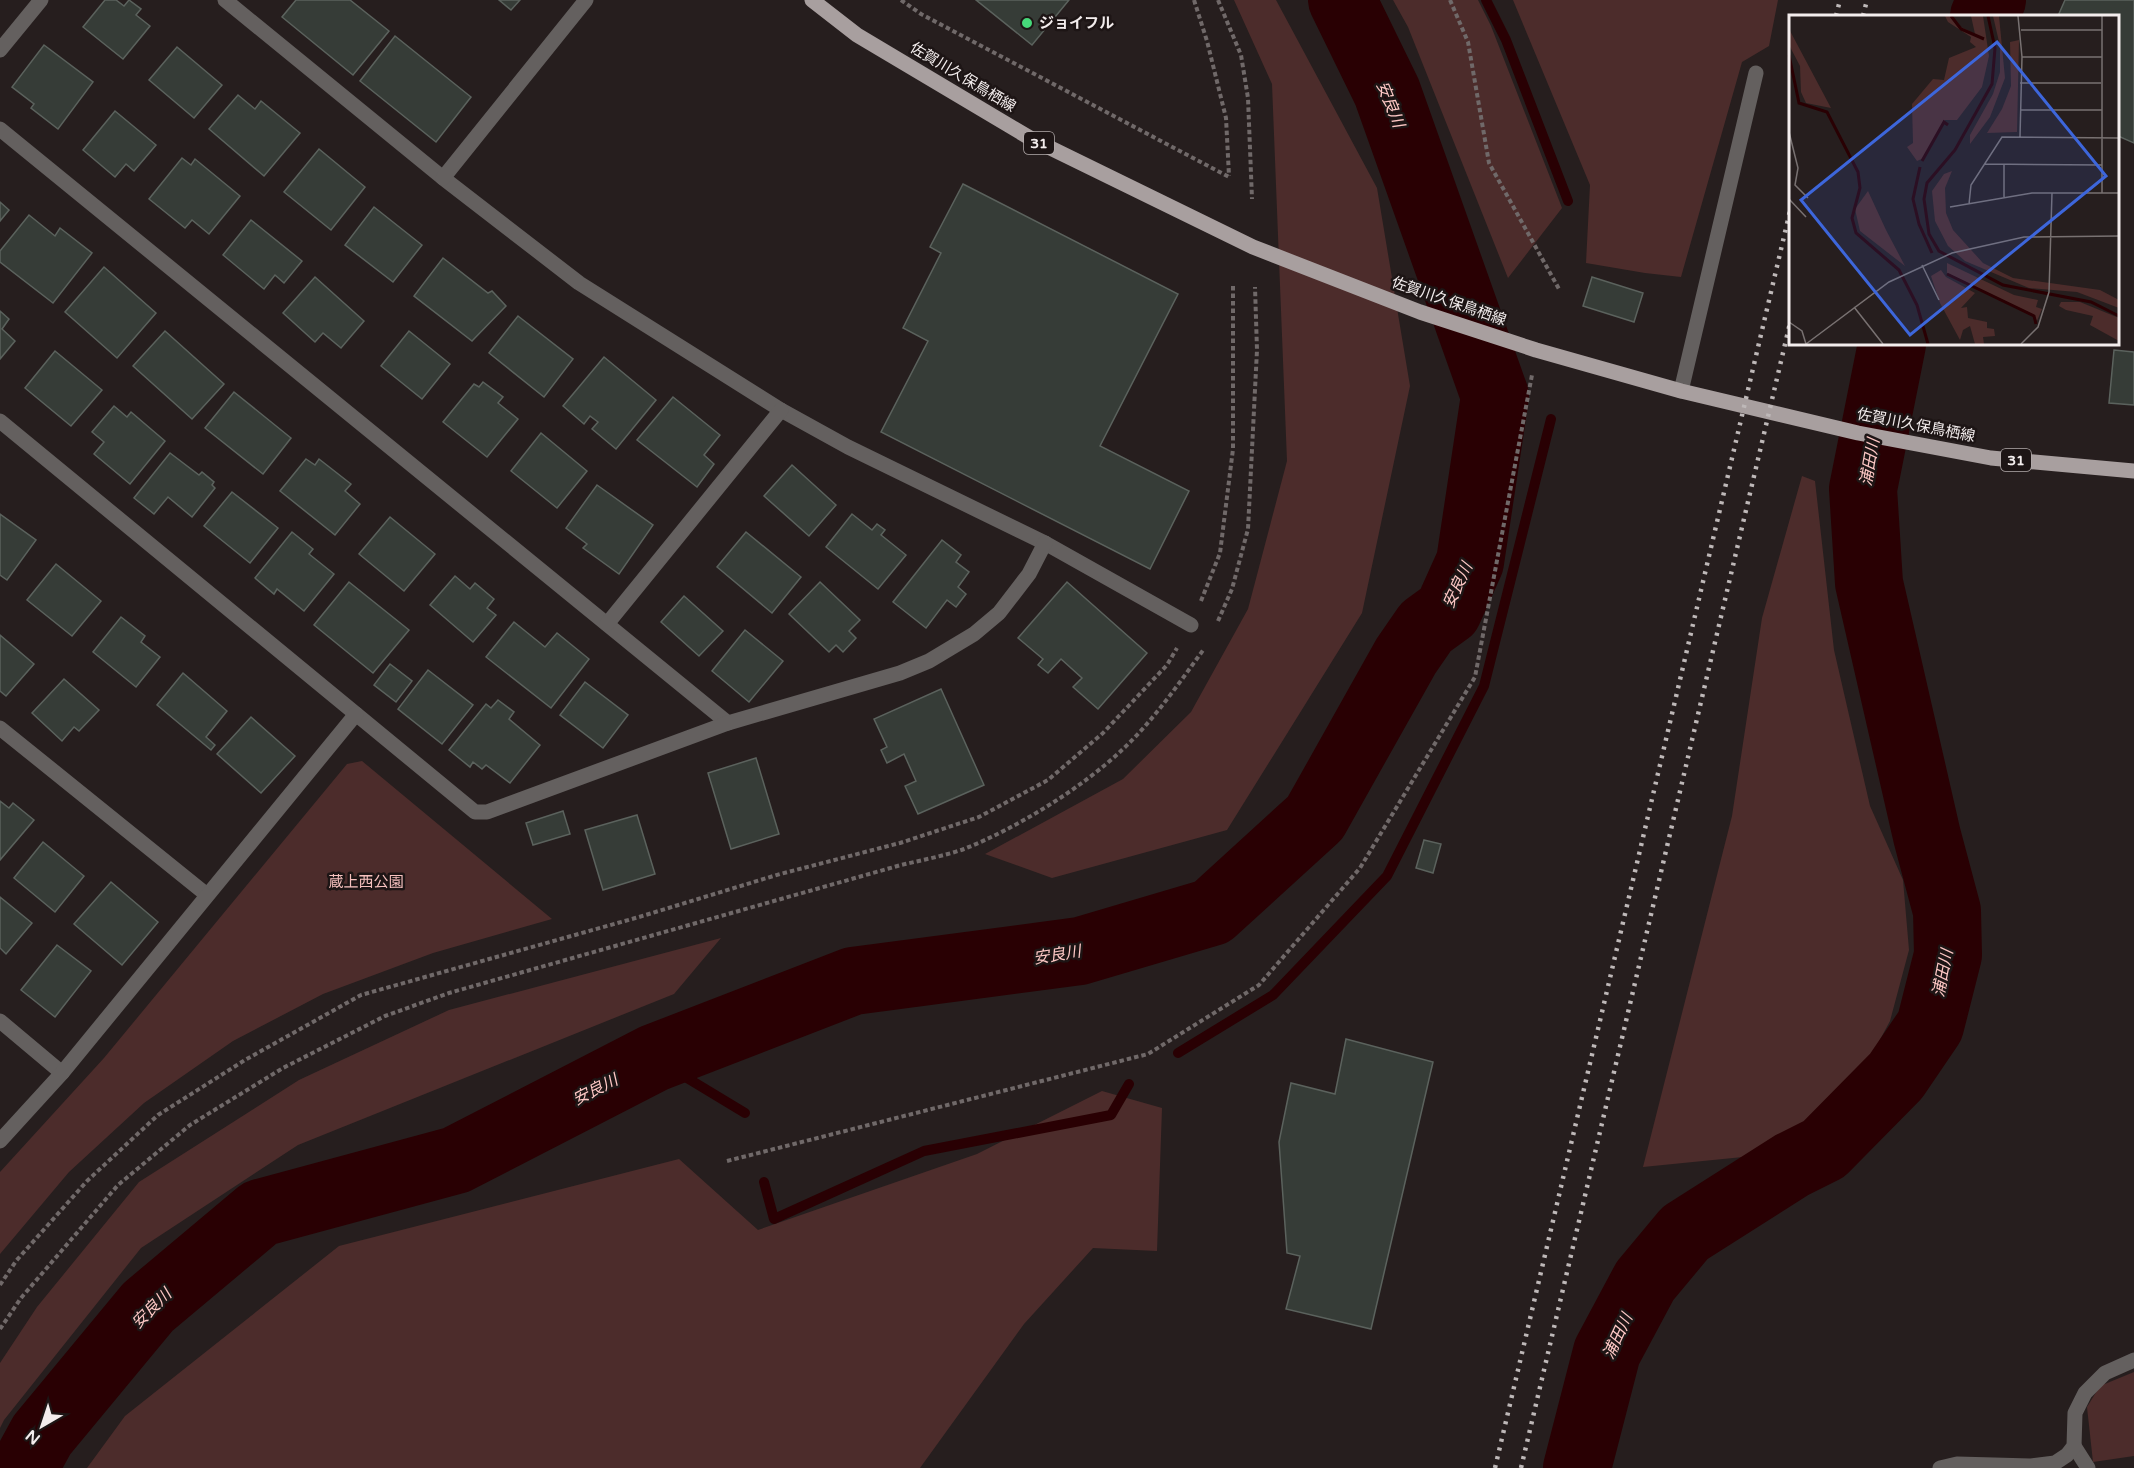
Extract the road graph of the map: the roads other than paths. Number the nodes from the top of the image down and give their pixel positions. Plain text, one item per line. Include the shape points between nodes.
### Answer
1 (40, 0) edge
2 (225, 0) edge
3 (586, 0) edge
4 (812, 0) edge
5 (0, 50) edge
6 (1756, 73) dead end
7 (0, 129) edge
8 (443, 178) junction
9 (1682, 391) junction
10 (781, 410) junction
11 (0, 421) edge
12 (2134, 471) edge
13 (1045, 543) junction
14 (607, 624) junction
15 (1191, 625) road end
16 (356, 714) junction
17 (728, 723) junction
18 (0, 728) edge
19 (207, 895) junction
20 (0, 1022) edge
21 (62, 1073) junction
22 (0, 1141) edge
23 (2134, 1360) edge
24 (2074, 1446) junction
25 (1940, 1468) edge
26 (2088, 1468) edge

1 - 5 street
2 - 8 street
3 - 8 street
4 - 9 main road, 佐賀川久保鳥栖線 / 31 via 857,35 1030,138 1253,247 1420,312
6 - 9 street
7 - 14 street
8 - 10 street via 579,283
9 - 12 main road, 佐賀川久保鳥栖線 / 31 via 1858,433 1991,458
10 - 13 street
10 - 14 street
11 - 16 street
13 - 15 street
13 - 17 street via 1029,574 999,613 974,634 928,661 900,673
14 - 17 street
16 - 17 street via 475,812 487,813
16 - 19 street
18 - 19 street
19 - 21 street
20 - 21 street
21 - 22 street
23 - 24 street via 2105,1373 2085,1393 2075,1413
24 - 25 street via 2055,1462 2031,1466 1957,1464
24 - 26 street

